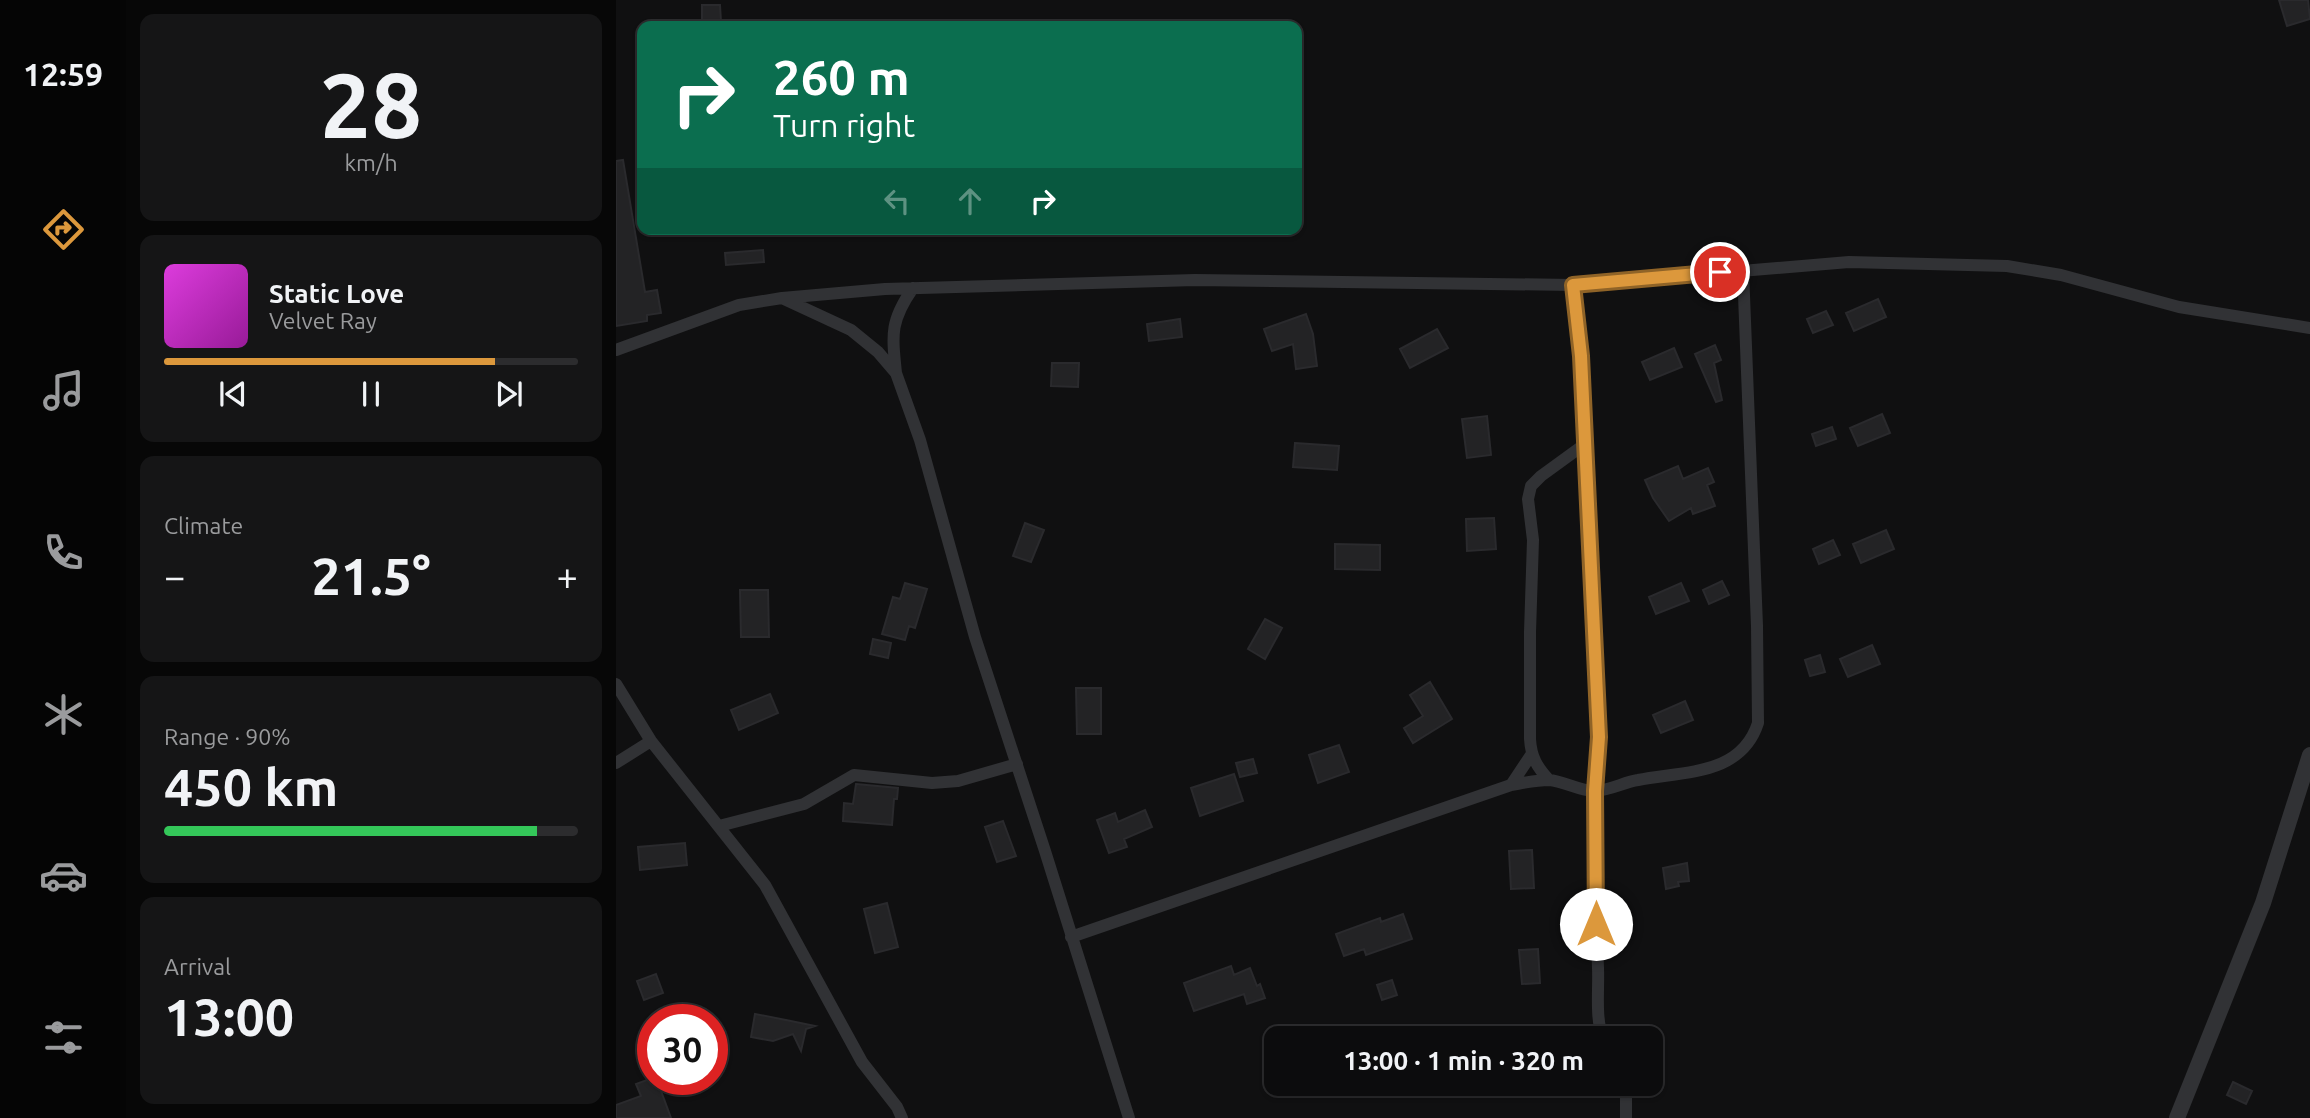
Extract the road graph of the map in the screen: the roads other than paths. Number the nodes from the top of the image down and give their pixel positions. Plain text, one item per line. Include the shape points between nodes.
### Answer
1 (1743, 270) junction
2 (1573, 285) junction
3 (913, 288) junction
4 (782, 298) junction
5 (2310, 328) edge
6 (616, 350) edge
7 (896, 373) junction
8 (1585, 444) junction
9 (616, 684) edge
10 (651, 741) junction
11 (1531, 755) junction
12 (2310, 755) edge
13 (616, 763) edge
14 (1017, 764) junction
15 (1549, 780) junction
16 (1511, 785) junction
17 (1595, 791) junction
18 (719, 826) junction
19 (1071, 937) junction
20 (1601, 1026) edge
21 (1626, 1096) edge
22 (902, 1118) edge
23 (1129, 1118) edge
24 (1626, 1118) edge
25 (2177, 1118) edge

1 - 2 street
1 - 5 street via 1849,262 2007,266 2061,275 2179,307
1 - 17 street via 1758,723 1753,738 1727,762
2 - 3 street via 1195,280
2 - 8 street
3 - 4 street
3 - 7 street via 898,310 893,340
4 - 6 street via 739,305
4 - 7 street via 851,330
7 - 14 street
8 - 11 street via 1541,476 1531,486 1528,499 1533,540
8 - 17 street via 1599,737
9 - 10 street
10 - 13 street
10 - 18 street
11 - 15 street
11 - 16 street
12 - 25 street via 2263,903
14 - 18 street via 958,781 932,783 854,775 804,804
14 - 19 street
15 - 16 street
15 - 17 street
16 - 19 street
17 - 20 street
18 - 22 street via 765,886 862,1062
19 - 23 street
21 - 24 street

